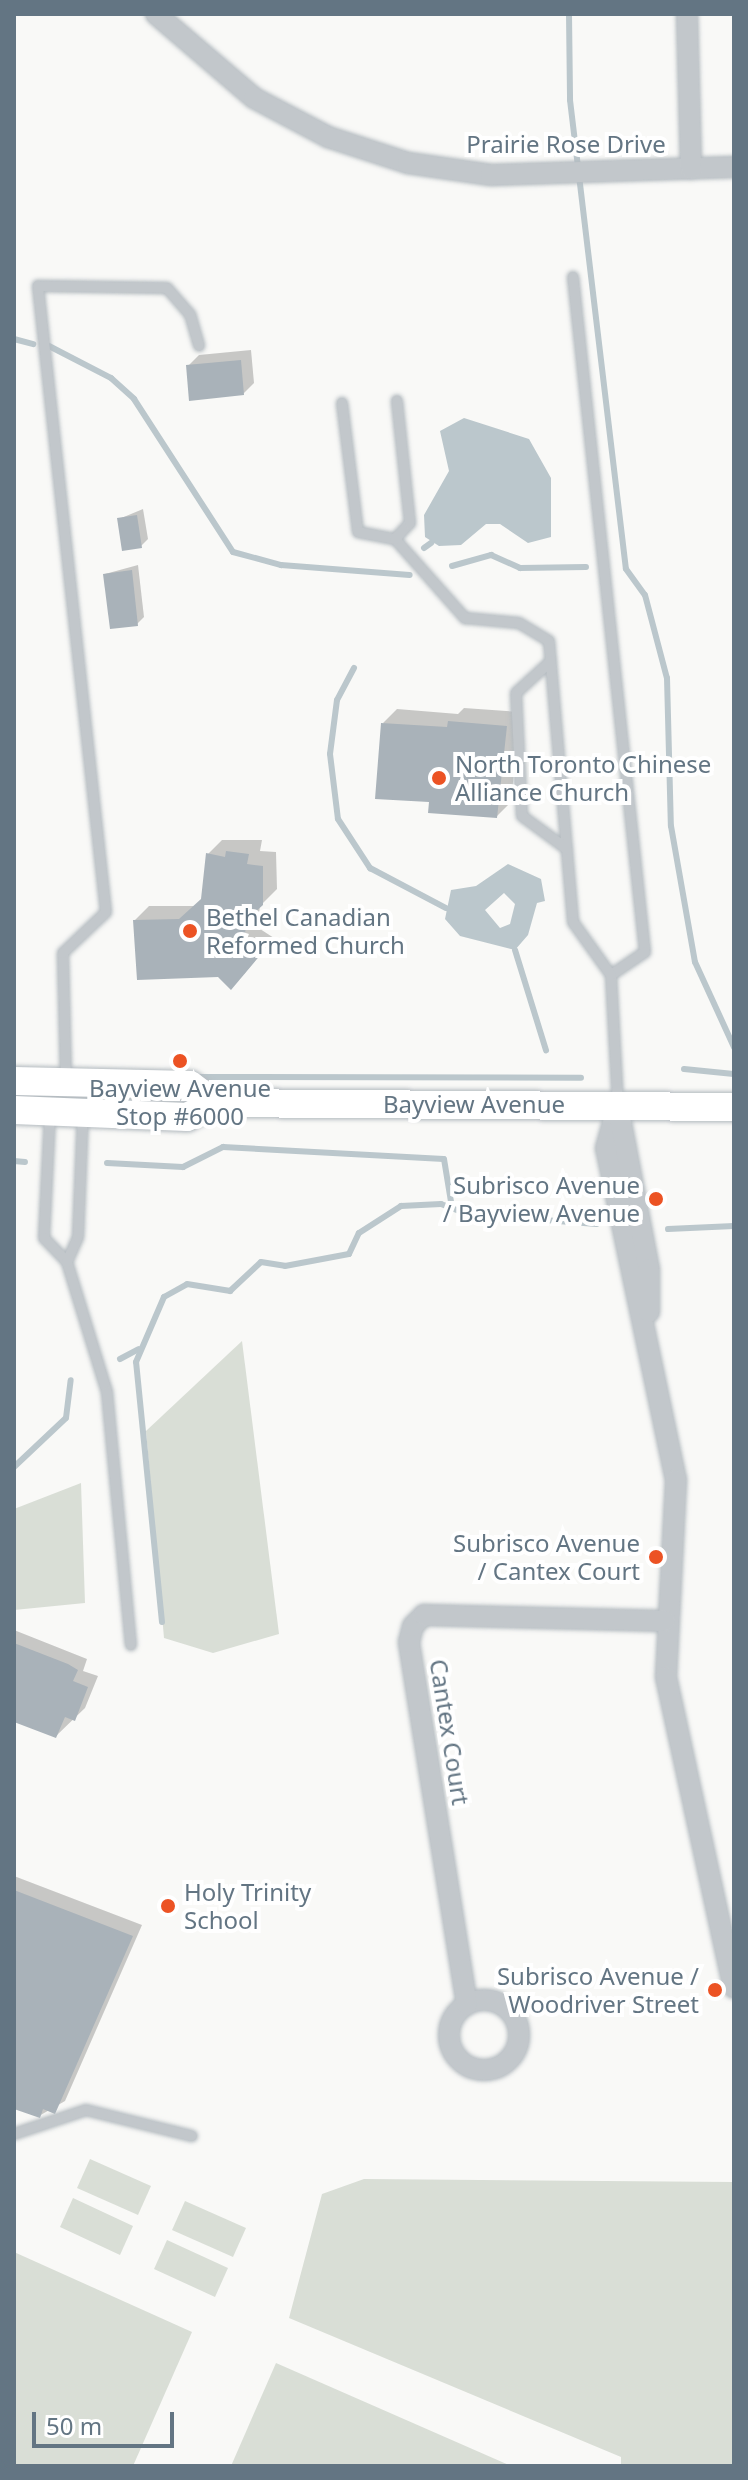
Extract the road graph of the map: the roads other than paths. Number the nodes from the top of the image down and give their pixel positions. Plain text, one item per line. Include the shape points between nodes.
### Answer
1 (156, 14) edge
2 (687, 14) edge
3 (734, 167) edge
4 (691, 169) junction
5 (573, 277) dead end
6 (199, 346) dead end
7 (397, 401) dead end
8 (342, 403) dead end
9 (395, 539) junction
10 (551, 661) junction
11 (567, 849) junction
12 (611, 975) junction
13 (14, 1081) edge
14 (66, 1082) junction
15 (214, 1103) junction
16 (618, 1105) junction
17 (734, 1107) edge
18 (14, 1110) edge
19 (50, 1112) junction
20 (83, 1113) junction
21 (67, 1262) junction
22 (665, 1621) junction
23 (131, 1645) dead end
24 (734, 1988) edge
25 (467, 2005) dead end
26 (14, 2134) edge
27 (192, 2136) dead end

1 - 4 street, Prairie Rose Drive via 254,98 368,152 491,175
2 - 4 street
3 - 4 street, Prairie Rose Drive
5 - 12 lane via 645,952
6 - 14 lane via 190,314 167,288 38,286 106,912 63,953
7 - 9 lane via 410,523
8 - 9 lane via 358,532
9 - 10 lane via 465,618 535,629 549,641
10 - 11 lane
10 - 11 lane via 516,693 522,816
11 - 12 lane via 573,922
12 - 16 lane
13 - 14 main road, Bayview Avenue
14 - 15 main road, Bayview Avenue via 190,1085
14 - 19 lane
14 - 20 lane
15 - 16 main road, Bayview Avenue
15 - 20 main road, Bayview Avenue via 187,1117
16 - 17 main road, Bayview Avenue
16 - 22 street via 649,1269 648,1328 678,1500
18 - 19 main road, Bayview Avenue
19 - 20 main road, Bayview Avenue
19 - 21 lane via 44,1238
20 - 21 lane via 78,1237
21 - 23 lane via 107,1392
22 - 24 street via 671,1699
22 - 25 street, Cantex Court via 424,1615 413,1626 409,1642
26 - 27 lane via 86,2110

